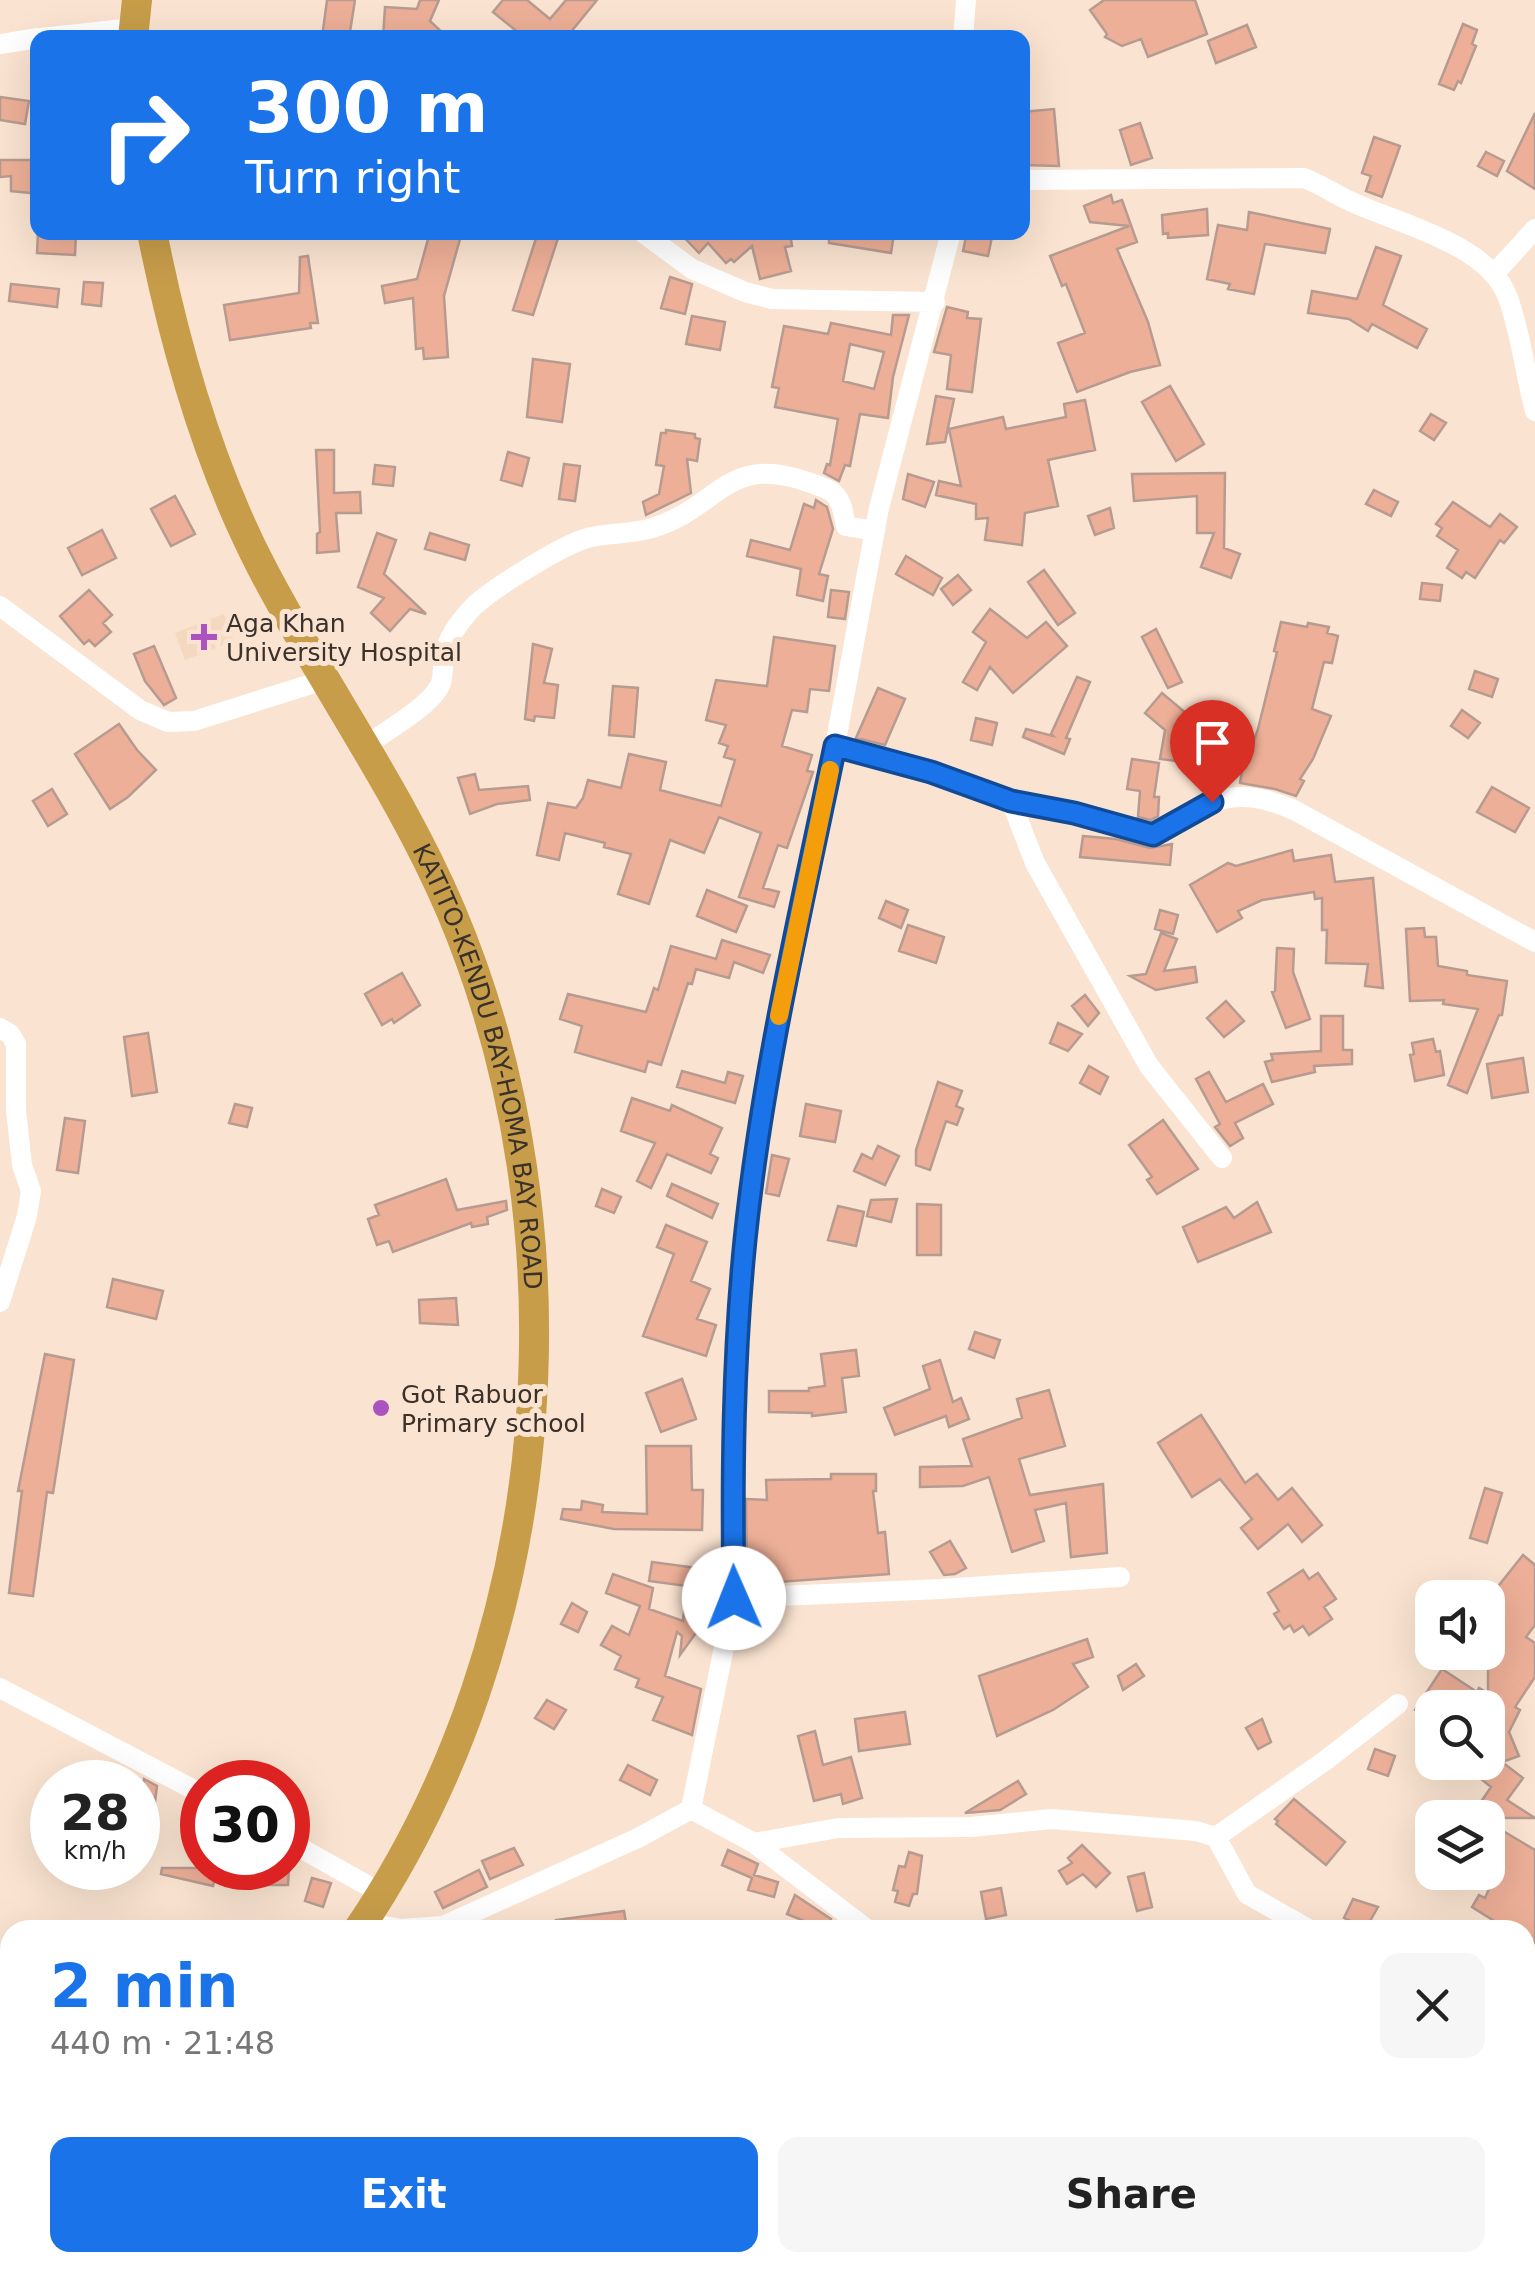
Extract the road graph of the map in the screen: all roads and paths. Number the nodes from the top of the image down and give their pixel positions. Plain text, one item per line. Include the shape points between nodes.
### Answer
1 (966, 0) edge
2 (134, 22) edge
3 (86, 30) edge
4 (964, 30) edge
5 (30, 39) edge
6 (0, 44) edge
7 (1030, 180) edge
8 (1535, 229) edge
9 (154, 240) edge
10 (653, 240) edge
11 (949, 240) edge
12 (1494, 274) junction
13 (934, 302) junction
14 (1535, 411) edge
15 (874, 531) junction
16 (6, 618) edge
17 (324, 680) junction
18 (364, 746) junction
19 (835, 746) junction
20 (1011, 801) junction
21 (1535, 942) edge
22 (0, 1028) edge
23 (1222, 1158) dead end
24 (0, 1302) edge
25 (1120, 1577) dead end
26 (734, 1598) junction
27 (0, 1688) edge
28 (1398, 1704) dead end
29 (180, 1782) edge
30 (691, 1810) junction
31 (1216, 1836) junction
32 (754, 1843) junction
33 (310, 1853) edge
34 (381, 1893) junction
35 (365, 1920) edge
36 (473, 1920) edge
37 (855, 1920) edge
38 (1292, 1920) edge

1 - 4 street
2 - 3 street
5 - 6 street
7 - 12 street via 1304,178 1423,230
8 - 12 street
9 - 17 highway, KATITO-KENDU BAY-HOMA BAY ROAD via 190,389 224,483 259,563
10 - 13 street via 692,270 772,300
11 - 13 street
12 - 14 street via 1508,295
13 - 15 street
15 - 18 street via 846,526 834,491 758,472 651,529 583,539 474,606 445,649 440,685
15 - 19 street
16 - 17 street via 140,710 168,722 194,722
17 - 18 highway, KATITO-KENDU BAY-HOMA BAY ROAD
18 - 34 highway, KATITO-KENDU BAY-HOMA BAY ROAD via 450,911 489,1014 517,1132 533,1312 532,1415 499,1612 448,1760
19 - 20 street
19 - 26 street via 781,1002 745,1239 732,1479
20 - 21 street via 1153,835 1212,802 1263,797
20 - 23 street via 1035,863 1149,1066
22 - 24 street via 16,1044 16,1110 31,1191
25 - 26 street
26 - 30 street
27 - 29 street
28 - 31 street
30 - 32 street
30 - 36 street
31 - 32 street via 1052,1819 838,1828
31 - 38 street via 1247,1894
32 - 37 street
33 - 34 street
34 - 35 highway, KATITO-KENDU BAY-HOMA BAY ROAD

